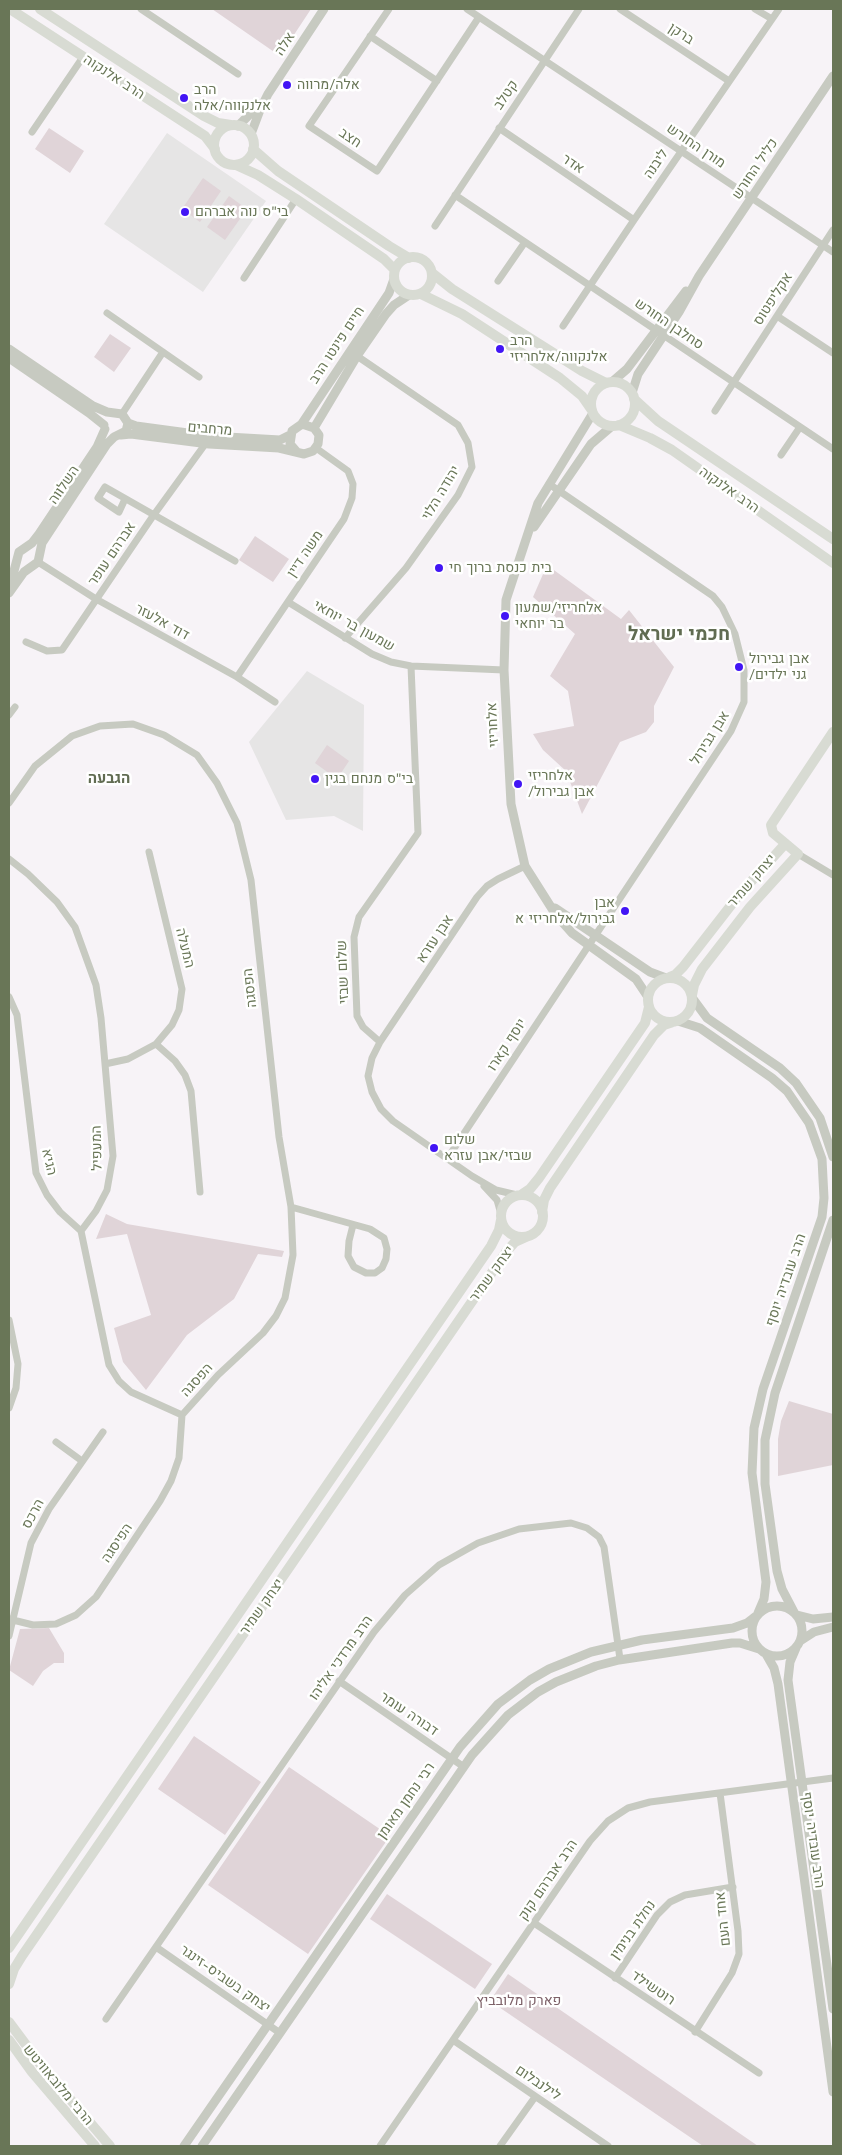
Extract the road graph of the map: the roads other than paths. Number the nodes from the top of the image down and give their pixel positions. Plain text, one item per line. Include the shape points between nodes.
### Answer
1 (10, 9) edge
2 (40, 9) edge
3 (324, 9) edge
4 (389, 9) edge
5 (467, 9) edge
6 (579, 9) edge
7 (620, 9) edge
8 (756, 9) edge
9 (779, 9) edge
10 (144, 10) edge
11 (479, 16) junction
12 (772, 19) junction
13 (370, 36) junction
14 (83, 57) junction
15 (545, 60) junction
16 (238, 74) dead end
17 (833, 76) edge
18 (436, 81) junction
19 (729, 81) junction
20 (268, 94) junction
21 (234, 126) junction
22 (499, 128) junction
23 (32, 132) dead end
24 (251, 134) junction
25 (214, 149) junction
26 (253, 149) junction
27 (681, 151) junction
28 (236, 164) junction
29 (455, 195) junction
30 (752, 198) junction
31 (296, 199) junction
32 (634, 220) junction
33 (435, 226) dead end
34 (833, 230) edge
35 (525, 242) junction
36 (823, 246) junction
37 (833, 252) edge
38 (409, 258) junction
39 (432, 273) junction
40 (394, 274) junction
41 (244, 278) dead end
42 (498, 282) dead end
43 (590, 286) junction
44 (421, 294) junction
45 (409, 295) junction
46 (107, 313) dead end
47 (777, 316) junction
48 (563, 326) dead end
49 (660, 333) junction
50 (9, 350) edge
51 (163, 352) junction
52 (833, 353) edge
53 (357, 356) junction
54 (9, 358) edge
55 (199, 377) dead end
56 (734, 382) junction
57 (609, 383) junction
58 (633, 396) junction
59 (592, 411) junction
60 (715, 411) dead end
61 (118, 413) junction
62 (128, 423) junction
63 (301, 425) junction
64 (615, 426) junction
65 (104, 427) junction
66 (800, 427) junction
67 (314, 428) junction
68 (120, 435) junction
69 (290, 435) junction
70 (206, 444) junction
71 (316, 448) junction
72 (833, 449) edge
73 (296, 451) junction
74 (781, 455) dead end
75 (549, 484) junction
76 (558, 490) junction
77 (125, 499) dead end
78 (153, 516) junction
79 (833, 539) edge
80 (525, 542) junction
81 (26, 547) junction
82 (18, 558) junction
83 (38, 559) junction
84 (236, 561) dead end
85 (833, 564) edge
86 (29, 568) junction
87 (9, 580) edge
88 (9, 593) edge
89 (96, 599) junction
90 (288, 602) junction
91 (345, 638) junction
92 (26, 642) dead end
93 (411, 666) junction
94 (504, 670) junction
95 (237, 677) junction
96 (275, 702) dead end
97 (16, 707) dead end
98 (9, 715) edge
99 (833, 732) edge
100 (9, 803) edge
101 (785, 844) junction
102 (149, 852) dead end
103 (798, 854) junction
104 (9, 859) edge
105 (525, 866) junction
106 (833, 875) edge
107 (548, 902) junction
108 (594, 936) junction
109 (588, 945) junction
110 (668, 978) junction
111 (9, 997) edge
112 (693, 997) junction
113 (649, 1002) junction
114 (676, 1021) junction
115 (380, 1042) junction
116 (156, 1044) junction
117 (105, 1064) junction
118 (833, 1157) edge
119 (447, 1159) junction
120 (472, 1176) junction
121 (200, 1192) dead end
122 (519, 1195) junction
123 (291, 1207) junction
124 (542, 1212) junction
125 (501, 1217) junction
126 (833, 1220) edge
127 (353, 1225) junction
128 (80, 1231) junction
129 (526, 1237) junction
130 (9, 1320) edge
131 (9, 1408) edge
132 (182, 1415) junction
133 (103, 1432) dead end
134 (56, 1442) dead end
135 (82, 1460) junction
136 (796, 1614) junction
137 (757, 1615) junction
138 (833, 1617) edge
139 (11, 1620) edge
140 (833, 1627) edge
141 (9, 1636) edge
142 (618, 1645) junction
143 (798, 1645) junction
144 (763, 1651) junction
145 (620, 1659) junction
146 (339, 1681) junction
147 (452, 1758) junction
148 (464, 1767) junction
149 (833, 1778) edge
150 (802, 1782) junction
151 (791, 1783) junction
152 (720, 1793) junction
153 (733, 1887) junction
154 (534, 1923) junction
155 (156, 1947) junction
156 (9, 1948) edge
157 (615, 1978) junction
158 (9, 1984) edge
159 (833, 2009) edge
160 (106, 2019) dead end
161 (9, 2022) edge
162 (268, 2024) junction
163 (695, 2032) junction
164 (280, 2033) junction
165 (9, 2040) edge
166 (453, 2040) junction
167 (759, 2073) dead end
168 (833, 2092) edge
169 (535, 2096) junction
170 (95, 2146) edge
171 (110, 2146) edge
172 (184, 2146) edge
173 (202, 2146) edge
174 (380, 2146) edge
175 (500, 2146) edge
176 (608, 2146) edge

1 - 14 main road, הרב אלנקוה
2 - 21 main road, הרב אלנקוה via 204,116
3 - 20 street, אלה
4 - 13 street, חצב
5 - 11 street, מורן החורש
6 - 15 street, קטלב
7 - 19 street, ברקן
8 - 12 street
9 - 12 street, ליבנה
10 - 16 street
11 - 15 street, מורן החורש
11 - 18 street, חצב
12 - 19 street, ליבנה
13 - 18 street
13 - 18 street, חצב via 309,126 377,172
14 - 23 street
14 - 25 main road, הרב אלנקוה via 205,136
15 - 22 street, קטלב
15 - 27 street, מורן החורש
17 - 30 street, כליל החורש
19 - 27 street, ליבנה
20 - 21 street, אלה
20 - 24 street, אלה
21 - 24 main road
21 - 25 main road via 222,129
22 - 29 street, קטלב
22 - 32 street, אדר
24 - 26 main road
25 - 28 main road via 222,161
26 - 28 main road via 247,160
26 - 38 main road via 278,172
27 - 30 street, מורן החורש
27 - 32 street, ליבנה
28 - 31 main road
29 - 33 street
29 - 35 street, סחלבן החורש
30 - 36 street, מורן החורש
30 - 49 street, כליל החורש
31 - 40 main road via 384,260
31 - 41 street
32 - 43 street, ליבנה
34 - 36 street, אקליפטוס
35 - 42 street
35 - 43 street, סחלבן החורש
36 - 37 street, מורן החורש
36 - 47 street, אקליפטוס
38 - 39 main road via 423,260
38 - 40 main road via 400,262
39 - 44 main road via 429,287
39 - 57 main road via 593,378
40 - 45 main road via 397,287
40 - 63 street, חיים פינטו הרב via 389,292
43 - 48 street
43 - 49 street, סחלבן החורש
44 - 45 main road
44 - 59 main road via 462,314 560,378 582,396
45 - 53 street, חיים פינטו הרב via 394,305
46 - 51 street
47 - 52 street
47 - 56 street, אקליפטוס
49 - 56 street, סחלבן החורש
49 - 57 street, כליל החורש
49 - 58 street, כליל החורש via 638,374
50 - 61 street via 94,406
51 - 55 street
51 - 61 street
53 - 67 street, חיים פינטו הרב
53 - 91 street, יהודה הלוי via 458,425 468,443 472,466 458,495 406,568
54 - 65 street via 89,412
56 - 60 street
56 - 66 street, סחלבן החורש
57 - 58 main road via 625,386
57 - 59 main road via 594,393
58 - 64 main road via 632,414 626,422
58 - 79 main road, הרב אלנקוה via 643,410 658,421
59 - 64 main road via 600,422
59 - 75 street, אלחריזי
61 - 62 street
61 - 65 street via 107,415
62 - 68 street via 126,431
62 - 69 street, מרחבים via 210,436 280,440
63 - 67 street
63 - 69 street
64 - 76 street, אלחריזי via 591,444
64 - 85 main road, הרב אלנקוה via 650,438 672,450
65 - 68 street via 112,436
65 - 81 street, השלווה via 97,447 39,534
66 - 72 street, סחלבן החורש
66 - 74 street
67 - 71 street via 319,435
68 - 70 street, מרחבים
68 - 83 street, השלווה via 107,444 42,543
69 - 73 street via 290,444
70 - 73 street, מרחבים
70 - 78 street, אברהם עופר
71 - 73 street via 304,454
71 - 90 street, משה דיין via 348,471 353,484 352,498 344,519
75 - 76 street, אבן גבירול
75 - 80 street, אלחריזי via 538,503
76 - 80 street, אלחריזי
76 - 108 street, אבן גבירול via 713,596 735,634 744,670 744,702 731,731
77 - 78 street
78 - 84 street
78 - 89 street, אברהם עופר
80 - 94 street, אלחריזי via 506,600
81 - 82 street via 19,552
81 - 83 street via 36,550
82 - 86 street via 23,566
82 - 87 street
83 - 86 street
83 - 89 street, דוד אלעזר
86 - 88 street
89 - 92 street, אברהם עופר via 62,650 47,651
89 - 95 street, דוד אלעזר
90 - 91 street, שמעון בר יוחאי
90 - 95 street, משה דיין
91 - 93 street, שמעון בר יוחאי via 372,654
93 - 94 street, שמעון בר יוחאי
93 - 115 street, שלום שבזי via 418,834 359,917 354,937 357,1016 363,1027
94 - 105 street, אלחריזי via 511,804
95 - 96 street, דוד אלעזר
97 - 98 street
99 - 101 main road, יצחק שמיר via 773,820 773,833
100 - 123 street, הפסגה via 35,766 72,736 100,726 133,724 164,735 197,755 217,783 237,823 251,880 279,1137
101 - 103 main road
101 - 110 main road, יצחק שמיר via 739,895 683,967
102 - 116 street, המעלה via 182,989 179,1010 172,1025
103 - 106 street
103 - 112 main road, יצחק שמיר via 750,906 702,969 694,985
104 - 117 street, המעפיל via 57,902 75,928 96,985
105 - 107 street, אלחריזי
105 - 115 street, אבן עזרא via 487,886
107 - 108 street, אלחריזי
107 - 109 street, אלחריזי via 563,924
108 - 109 street, אבן גבירול
108 - 110 street, אלחריזי via 650,972
109 - 113 street, אלחריזי via 636,980
109 - 119 street, יוסף קארו
110 - 112 main road via 686,983
110 - 113 main road via 654,984
111 - 128 street, הגיא via 17,1015 36,1172 46,1195
112 - 114 main road via 689,1012
112 - 118 street via 711,1021 780,1068 796,1083 820,1118
113 - 114 main road via 658,1018
113 - 122 main road via 646,1023 540,1178
114 - 124 main road via 664,1025 654,1035 550,1188
114 - 137 street, הרב עובדיה יוסף via 700,1028 767,1073 787,1091 809,1123 822,1159 822,1217 763,1389 754,1428 752,1473 766,1582 764,1599
115 - 119 street via 368,1076 381,1109
116 - 117 street, המעלה via 128,1059
116 - 121 street via 175,1061 192,1091
117 - 128 street, המעפיל via 113,1156 111,1175 96,1211
119 - 120 street
120 - 122 street via 496,1190
120 - 125 street via 497,1200
122 - 124 main road via 534,1198
122 - 125 main road via 506,1202
123 - 127 street
123 - 132 street, הפסגה via 293,1255 285,1298 276,1316
124 - 129 main road via 539,1228
125 - 129 main road via 510,1234
125 - 156 main road, יצחק שמיר via 491,1246
126 - 136 street, הרב עובדיה יוסף via 772,1402 765,1440 765,1484 777,1570 783,1593
127 - 127 street via 348,1256 354,1267 375,1273 386,1259 384,1238 370,1229
128 - 132 street via 109,1365 131,1392
129 - 158 main road, יצחק שמיר via 515,1242 506,1252 22,1956
130 - 131 street via 18,1364 16,1388
132 - 139 street, הפיסגה via 179,1458 171,1481 96,1597 76,1615 56,1624 34,1625
133 - 135 street, הרכס
134 - 135 street
135 - 139 street, הרכס via 49,1509 31,1544
136 - 137 street via 778,1605 767,1607
136 - 138 street via 813,1618
136 - 143 street via 802,1628
137 - 142 street, רבי נחמן מאומן via 744,1624 729,1628
137 - 144 street via 752,1626 753,1640
139 - 141 street, הרכס
140 - 143 street via 814,1632
142 - 145 street, הרב מרדכי אליהו
142 - 146 street, הרב מרדכי אליהו via 605,1552 600,1538 592,1530 576,1524 542,1525 498,1535 439,1565 389,1612
142 - 147 street, רבי נחמן מאומן via 569,1660 530,1680 484,1718
143 - 144 street via 784,1655
143 - 150 street, הרב עובדיה יוסף via 790,1659 788,1676
144 - 145 street, רבי נחמן מאומן via 732,1643
144 - 151 street, הרב עובדיה יוסף via 772,1662 777,1680
145 - 148 street, רבי נחמן מאומן via 575,1674 530,1698 495,1728
146 - 147 street, דבורה עומר
146 - 155 street, הרב מרדכי אליהו
147 - 148 street, דבורה עומר
147 - 162 street, רבי נחמן מאומן
148 - 164 street, רבי נחמן מאומן
149 - 150 street, הרב אברהם קוק
150 - 151 street, הרב אברהם קוק
150 - 159 street, הרב עובדיה יוסף
151 - 152 street, הרב אברהם קוק
151 - 168 street, הרב עובדיה יוסף
152 - 153 street, אחד העם
152 - 154 street, הרב אברהם קוק via 642,1803 614,1816 596,1833
153 - 157 street, נחלת בנימין via 685,1895 667,1904
153 - 163 street, אחד העם via 738,1958 730,1977
154 - 157 street, רוטשילד
154 - 166 street, הרב אברהם קוק
155 - 160 street, הרב מרדכי אליהו
155 - 162 street, יצחק בשביס-זינגר
157 - 163 street, רוטשילד
161 - 171 main road, הרבי מלובאוויטש
162 - 164 street, יצחק בשביס-זינגר
162 - 172 street, רבי נחמן מאומן
163 - 167 street, רוטשילד
164 - 173 street, רבי נחמן מאומן
165 - 170 main road, הרבי מלובאוויטש
166 - 169 street, לילנבלום
166 - 174 street, הרב אברהם קוק
169 - 175 street
169 - 176 street, לילנבלום

